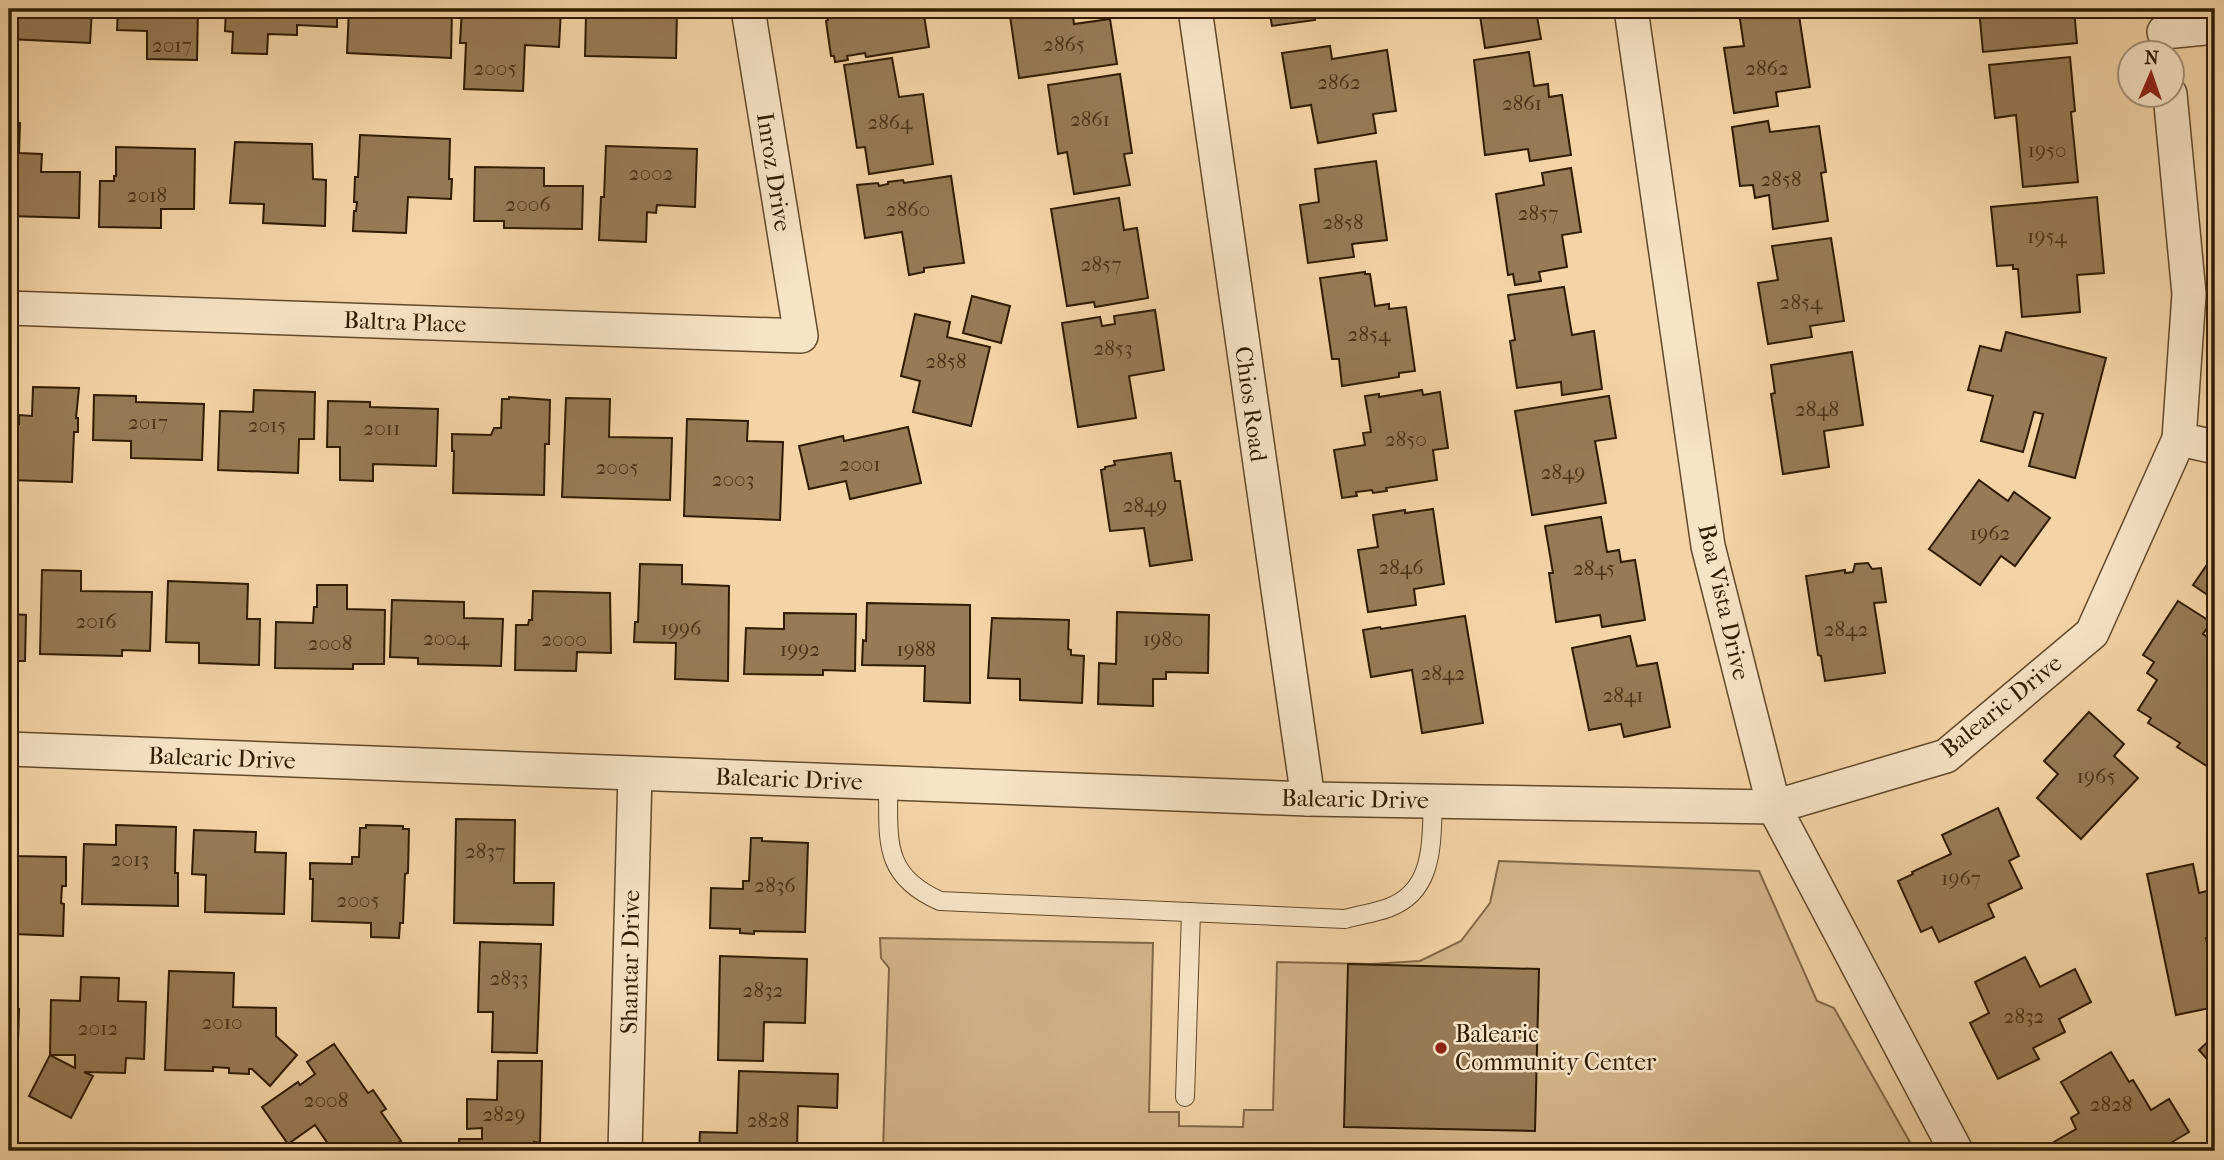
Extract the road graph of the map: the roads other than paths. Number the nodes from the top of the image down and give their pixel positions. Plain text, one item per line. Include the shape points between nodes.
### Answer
1 (748, 9) edge
2 (1195, 9) edge
3 (1631, 9) edge
4 (2215, 27) edge
5 (2163, 31) edge
6 (2171, 108) edge
7 (9, 308) edge
8 (801, 336) joint
9 (2179, 439) junction
10 (2215, 447) edge
11 (9, 749) edge
12 (635, 774) junction
13 (888, 783) junction
14 (1308, 799) junction
15 (1433, 801) junction
16 (1774, 807) junction
17 (1191, 912) junction
18 (1185, 1097) dead end
19 (625, 1151) edge
20 (1956, 1151) edge

1 - 8 street, Inroz Drive
2 - 14 street, Chios Road
3 - 16 street, Boa Vista Drive via 1708,547
4 - 5 street
6 - 9 street, Balearic Drive via 2189,294
7 - 8 street, Baltra Place
9 - 10 street
9 - 16 street, Balearic Drive via 2092,633 1946,756
11 - 12 street, Balearic Drive
12 - 13 street, Balearic Drive
12 - 19 street, Shantar Drive
13 - 14 street, Balearic Drive
13 - 17 lane via 889,844 900,873 918,891 940,901
14 - 15 street, Balearic Drive
15 - 16 street, Balearic Drive
15 - 17 lane via 1431,853 1418,888 1390,908 1345,919
16 - 20 street, Boa Vista Drive
17 - 18 lane

